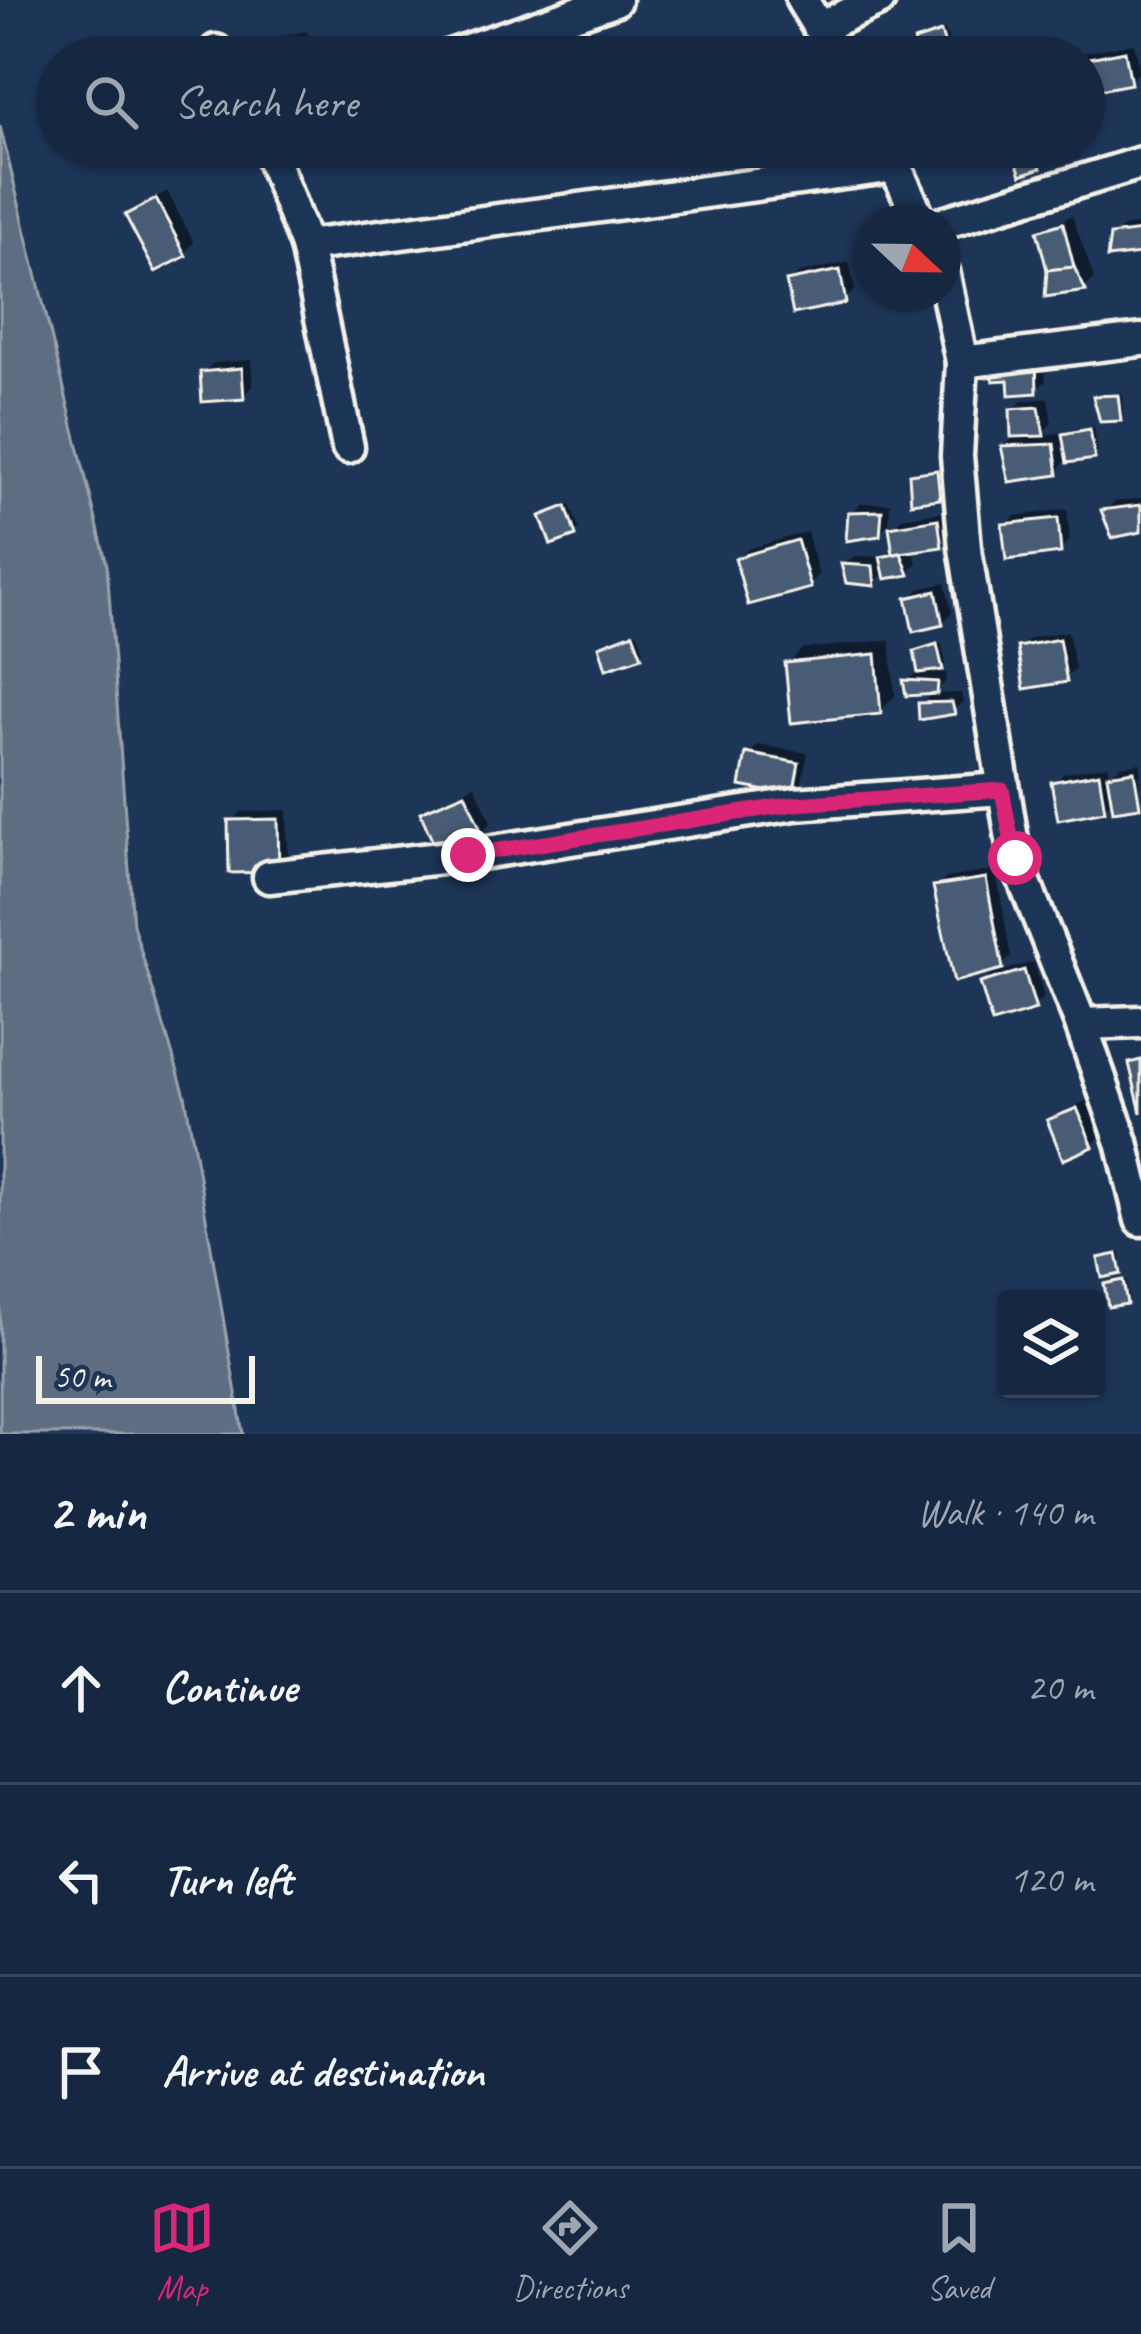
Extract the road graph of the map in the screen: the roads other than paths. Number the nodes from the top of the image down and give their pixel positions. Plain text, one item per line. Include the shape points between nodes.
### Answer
1 (615, 0) edge
2 (802, 0) edge
3 (879, 0) edge
4 (821, 27) junction
5 (509, 36) edge
6 (826, 36) edge
7 (1141, 163) edge
8 (276, 168) edge
9 (820, 168) edge
10 (896, 168) edge
11 (913, 204) edge
12 (961, 218) edge
13 (306, 247) junction
14 (952, 312) edge
15 (1141, 340) edge
16 (962, 362) junction
17 (348, 447) dead end
18 (1002, 790) junction
19 (269, 877) dead end
20 (1141, 1022) edge
21 (1081, 1024) junction
22 (1141, 1220) edge

1 - 5 street
2 - 4 street
3 - 4 street
4 - 6 street
7 - 12 street
8 - 13 street
9 - 13 street
10 - 11 street
13 - 17 street
14 - 16 street
15 - 16 street
16 - 18 street via 957,456 965,548
18 - 19 street via 795,804
18 - 21 street via 1015,858
20 - 21 street
21 - 22 street

